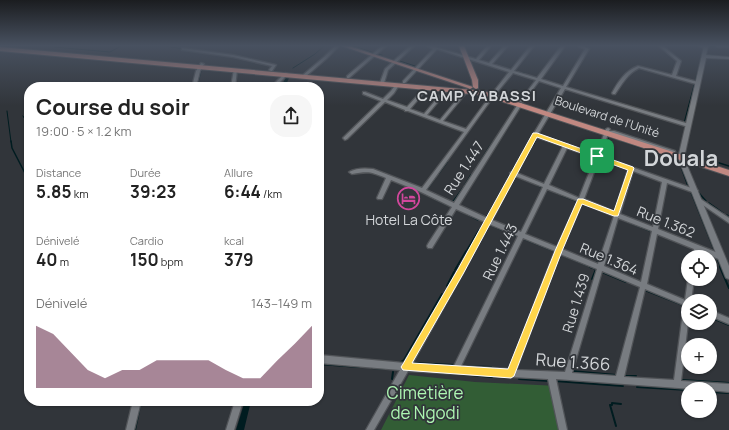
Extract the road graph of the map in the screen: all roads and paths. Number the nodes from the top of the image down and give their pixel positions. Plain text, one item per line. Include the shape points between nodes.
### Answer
1 (201, 66) joint
2 (202, 66) edge
3 (273, 66) edge
4 (315, 66) edge
5 (360, 66) edge
6 (390, 66) edge
7 (410, 66) edge
8 (470, 66) edge
9 (496, 66) edge
10 (516, 66) edge
11 (548, 66) edge
12 (577, 66) edge
13 (677, 66) edge
14 (701, 66) edge
15 (416, 68) junction
16 (235, 70) junction
17 (271, 70) junction
18 (512, 71) junction
19 (286, 74) junction
20 (305, 74) junction
21 (674, 76) junction
22 (348, 77) junction
23 (538, 79) junction
24 (382, 81) junction
25 (196, 82) edge
26 (234, 82) edge
27 (278, 82) edge
28 (404, 82) junction
29 (697, 82) junction
30 (396, 85) junction
31 (473, 87) junction
32 (564, 87) junction
33 (426, 88) junction
34 (446, 90) junction
35 (465, 92) junction
36 (364, 93) dead end
37 (614, 93) dead end
38 (494, 94) junction
39 (384, 101) junction
40 (521, 102) junction
41 (407, 110) junction
42 (549, 112) junction
43 (424, 116) junction
44 (440, 122) junction
45 (688, 124) junction
46 (466, 131) junction
47 (608, 132) junction
48 (535, 135) junction
49 (345, 138) dead end
50 (566, 145) junction
51 (681, 155) junction
52 (597, 156) junction
53 (631, 168) junction
54 (729, 168) edge
55 (352, 172) dead end
56 (513, 173) junction
57 (729, 173) edge
58 (389, 178) junction
59 (665, 181) junction
60 (546, 186) junction
61 (423, 191) junction
62 (694, 191) junction
63 (380, 198) dead end
64 (581, 200) junction
65 (699, 200) junction
66 (455, 205) junction
67 (616, 214) junction
68 (488, 221) junction
69 (729, 221) edge
70 (655, 230) junction
71 (521, 236) junction
72 (430, 246) dead end
73 (697, 247) junction
74 (696, 250) edge
75 (558, 251) junction
76 (721, 256) junction
77 (599, 268) junction
78 (729, 276) edge
79 (643, 286) junction
80 (681, 301) edge
81 (717, 316) edge
82 (729, 321) edge
83 (684, 330) edge
84 (324, 359) edge
85 (406, 367) junction
86 (456, 370) junction
87 (511, 373) junction
88 (551, 375) junction
89 (567, 376) junction
90 (619, 380) junction
91 (677, 384) junction
92 (729, 388) edge
93 (136, 406) edge
94 (237, 406) edge
95 (130, 430) edge
96 (230, 430) edge
97 (370, 430) edge
98 (563, 430) edge

1 - 16 main road, Boulevard de l'Unité
1 - 25 street
2 - 17 main road, Boulevard de l'Unité
3 - 17 street
4 - 20 street
5 - 22 street
6 - 24 street
7 - 15 main road
8 - 31 main road via 475,80
9 - 18 street
10 - 18 street
11 - 23 street, Rue 1.447
12 - 32 street
13 - 21 street
14 - 29 main road
15 - 28 street
15 - 31 main road
16 - 19 main road, Boulevard de l'Unité
16 - 26 street
17 - 20 main road, Boulevard de l'Unité
18 - 23 street
18 - 38 street
19 - 20 main road, Boulevard de l'Unité
19 - 27 street
20 - 22 main road, Boulevard de l'Unité
20 - 24 main road, Boulevard de l'Unité
21 - 29 street
21 - 37 street via 635,68 623,78
22 - 24 main road, Boulevard de l'Unité
23 - 32 street
23 - 40 street, Rue 1.447
24 - 28 main road, Boulevard de l'Unité
24 - 30 main road, Boulevard de l'Unité
28 - 31 main road, Boulevard de l'Unité
29 - 45 main road
30 - 31 main road via 463,89
30 - 33 main road, Boulevard de l'Unité
30 - 39 street
31 - 38 main road, Boulevard de l'Unité
32 - 42 street
32 - 45 street
33 - 34 main road, Boulevard de l'Unité
33 - 41 street
34 - 35 main road, Boulevard de l'Unité
34 - 43 street
35 - 38 main road, Boulevard de l'Unité
35 - 44 street
36 - 39 street
38 - 40 main road, Boulevard de l'Unité
38 - 46 street
39 - 41 street
39 - 49 street
40 - 42 main road, Boulevard de l'Unité
40 - 66 street, Rue 1.447
41 - 43 street
42 - 47 main road, Boulevard de l'Unité
42 - 48 street
43 - 44 street
44 - 46 street
45 - 51 main road
46 - 61 street
47 - 47 street via 611,134 674,154 644,143
47 - 51 main road, Boulevard de l'Unité
47 - 52 street
48 - 50 street
48 - 56 street
50 - 52 street
50 - 60 street, Rue 1.443
51 - 54 main road, Boulevard de l'Unité
51 - 57 main road, Boulevard de l'Unité
51 - 62 main road
52 - 53 street
52 - 64 street
53 - 59 street
53 - 67 street, Rue 1.439
55 - 58 street, Rue 1.364 via 367,170
56 - 60 street, Rue 1.362
56 - 68 street
58 - 61 street, Rue 1.364
58 - 63 street
59 - 62 street
59 - 70 street
60 - 64 street, Rue 1.362
60 - 71 street, Rue 1.443
61 - 66 street, Rue 1.364
62 - 65 main road
64 - 67 street, Rue 1.362
64 - 75 street
65 - 69 street
65 - 76 main road
66 - 68 street, Rue 1.364
66 - 72 street, Rue 1.447
67 - 70 street, Rue 1.362
67 - 77 street, Rue 1.439
68 - 71 street, Rue 1.364
68 - 85 street
70 - 73 street, Rue 1.362
70 - 79 street
71 - 75 street, Rue 1.364
71 - 86 street, Rue 1.443
73 - 74 street
73 - 76 street, Rue 1.362
75 - 77 street, Rue 1.364
75 - 87 street
76 - 78 main road
77 - 79 street, Rue 1.364
77 - 89 street, Rue 1.439
79 - 80 street, Rue 1.364
79 - 90 street
81 - 82 street
83 - 91 street
84 - 85 street, Rue 1.366
85 - 86 street, Rue 1.366
85 - 97 street
86 - 87 street, Rue 1.366
87 - 88 street, Rue 1.366
88 - 89 street, Rue 1.366
88 - 98 street
89 - 90 street, Rue 1.366
90 - 91 street, Rue 1.366
91 - 92 street, Rue 1.366
93 - 95 street
94 - 96 street

